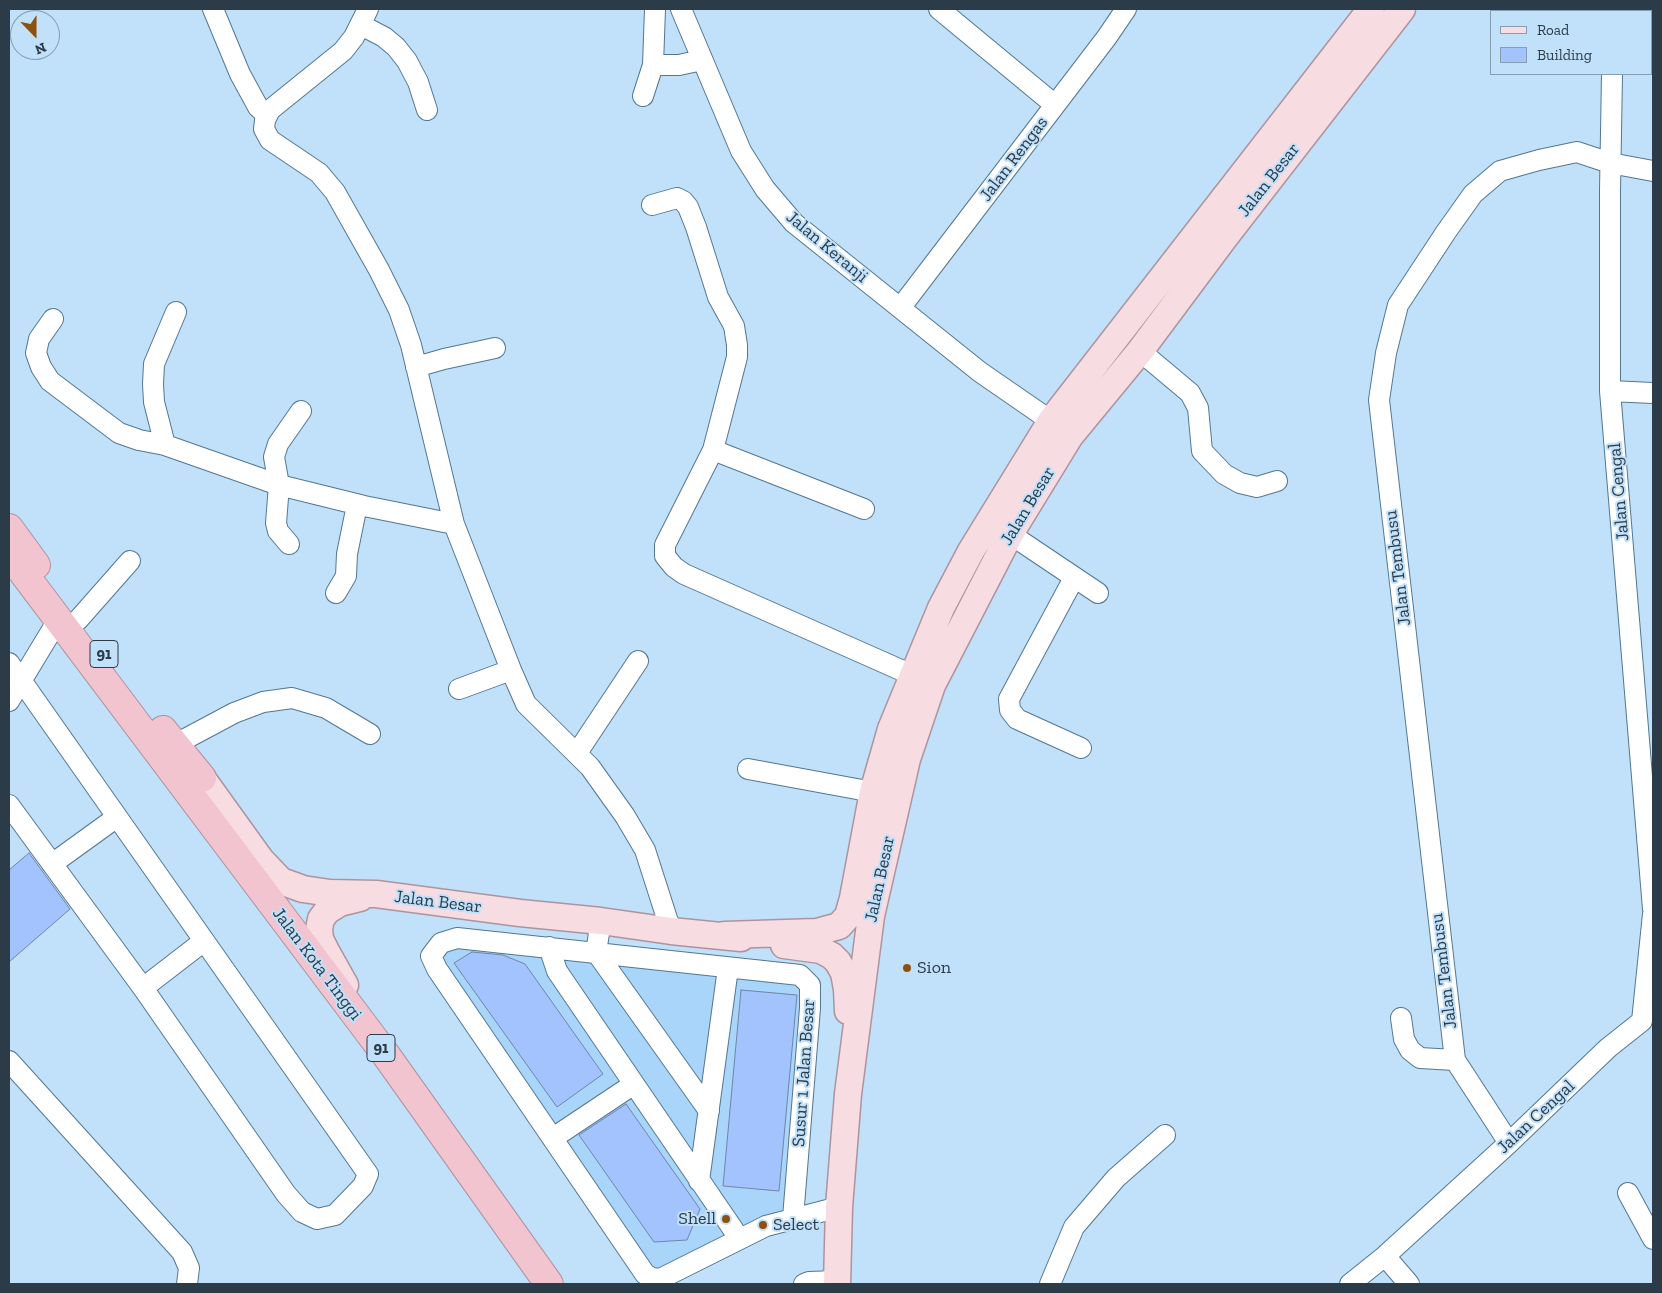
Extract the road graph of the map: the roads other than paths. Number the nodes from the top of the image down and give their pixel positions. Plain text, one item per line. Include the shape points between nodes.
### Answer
1 (213, 9) edge
2 (655, 9) edge
3 (681, 9) edge
4 (939, 9) edge
5 (1126, 9) edge
6 (1371, 9) edge
7 (1402, 9) edge
8 (365, 17) edge
9 (702, 60) junction
10 (653, 65) junction
11 (1612, 75) edge
12 (643, 96) dead end
13 (1055, 105) junction
14 (427, 110) dead end
15 (267, 115) junction
16 (1610, 163) junction
17 (1653, 171) edge
18 (652, 205) dead end
19 (901, 308) junction
20 (176, 312) dead end
21 (54, 319) dead end
22 (495, 348) dead end
23 (1140, 351) junction
24 (416, 367) junction
25 (1610, 390) junction
26 (1653, 393) edge
27 (301, 411) dead end
28 (1051, 421) junction
29 (165, 445) junction
30 (713, 450) junction
31 (1277, 481) dead end
32 (279, 484) junction
33 (357, 505) junction
34 (864, 509) dead end
35 (454, 524) junction
36 (9, 528) edge
37 (1010, 534) junction
38 (289, 544) dead end
39 (9, 554) edge
40 (130, 561) dead end
41 (1074, 578) junction
42 (336, 593) dead end
43 (1098, 593) dead end
44 (68, 620) junction
45 (638, 661) dead end
46 (9, 663) edge
47 (511, 670) junction
48 (912, 675) junction
49 (21, 681) junction
50 (459, 688) dead end
51 (9, 701) edge
52 (370, 734) dead end
53 (174, 744) junction
54 (1081, 748) dead end
55 (576, 753) junction
56 (748, 769) dead end
57 (202, 778) joint
58 (873, 792) junction
59 (9, 805) edge
60 (117, 818) junction
61 (52, 864) junction
62 (376, 894) junction
63 (1653, 909) edge
64 (1653, 914) edge
65 (600, 921) junction
66 (671, 931) junction
67 (725, 935) junction
68 (204, 942) junction
69 (549, 947) junction
70 (596, 952) junction
71 (728, 968) junction
72 (143, 988) junction
73 (1401, 1018) dead end
74 (1647, 1023) edge
75 (386, 1055) junction
76 (1455, 1060) junction
77 (9, 1061) edge
78 (634, 1084) junction
79 (848, 1094) junction
80 (709, 1111) junction
81 (1165, 1135) dead end
82 (553, 1138) junction
83 (1509, 1143) junction
84 (699, 1181) junction
85 (1628, 1193) dead end
86 (839, 1206) junction
87 (793, 1218) junction
88 (739, 1238) junction
89 (1653, 1239) edge
90 (1385, 1256) junction
91 (837, 1283) edge
92 (187, 1284) edge
93 (549, 1284) edge
94 (804, 1284) edge
95 (1050, 1284) edge
96 (1350, 1284) edge
97 (1409, 1284) edge

1 - 15 street via 240,74 258,106
2 - 10 street
3 - 9 street, Jalan Keranji
4 - 13 street
5 - 13 street, Jalan Rengas
6 - 28 main road, Jalan Besar
7 - 23 main road, Jalan Besar
8 - 14 street via 407,61
8 - 15 street via 344,51
9 - 10 street via 679,65
9 - 19 street, Jalan Keranji via 741,151 764,190 794,223
10 - 12 street
11 - 16 street, Jalan Cengal
13 - 19 street, Jalan Rengas
15 - 24 street via 264,129 270,140 319,173 335,192 398,310
16 - 17 street, Jalan Tembusu
16 - 25 street, Jalan Cengal
16 - 76 street, Jalan Tembusu via 1577,152 1500,171 1473,194 1398,305 1386,353 1379,400
18 - 30 street via 677,198 688,207 718,297 734,326 737,356
19 - 28 street, Jalan Keranji via 980,372
20 - 29 street via 154,364 154,402
21 - 29 street via 39,339 36,352 50,381 119,433
22 - 24 street
23 - 31 street via 1190,394 1198,408 1202,451 1224,474 1240,483 1258,487
23 - 37 main road, Jalan Besar via 1070,436
24 - 35 street
25 - 26 street
25 - 63 street, Jalan Cengal
27 - 32 street via 278,444 274,457
28 - 48 main road, Jalan Besar via 971,551 941,608
29 - 32 street
30 - 34 street
30 - 48 street via 665,545 665,556 674,567
32 - 33 street
32 - 38 street via 276,523 278,531
33 - 35 street
33 - 42 street via 346,576
35 - 47 street
36 - 44 highway, 91
37 - 41 street
37 - 79 main road, Jalan Besar via 932,686 907,759 871,916
39 - 44 highway
40 - 44 street
41 - 43 street
41 - 54 street via 1009,699 1010,710 1017,718
44 - 49 street
44 - 53 highway, 91
44 - 75 highway, Jalan Kota Tinggi / 91 via 206,817
45 - 55 street
46 - 49 street
47 - 50 street
47 - 55 street via 526,704
48 - 58 main road, Jalan Besar via 891,729
49 - 51 street
49 - 60 street
52 - 53 street via 326,708 292,698 263,702
53 - 57 highway, 91
55 - 66 street via 590,766 645,850
56 - 58 street
57 - 62 main road, Jalan Besar via 261,860 281,881 303,889 330,893
58 - 67 main road, Jalan Besar via 853,898 848,916 839,926 817,932
59 - 61 street
60 - 61 street
60 - 68 street
61 - 72 street
62 - 65 main road, Jalan Besar
62 - 75 main road via 340,903 321,919 319,929 326,951
64 - 74 street, Jalan Cengal
65 - 66 main road, Jalan Besar
65 - 70 street
66 - 67 main road, Jalan Besar
67 - 79 main road, Jalan Besar via 821,950 838,962 847,989
68 - 72 street
68 - 72 street via 368,1174 363,1186 335,1215 317,1219 302,1212 286,1194
69 - 70 street, Susur 1 Jalan Besar
69 - 78 street via 557,971
69 - 82 street, Susur 1 Jalan Besar via 456,938 441,942 431,956
70 - 71 street, Susur 1 Jalan Besar
70 - 80 street
71 - 80 street
71 - 87 street, Susur 1 Jalan Besar via 800,975 810,985
73 - 76 street via 1404,1039 1420,1058
74 - 83 street, Jalan Cengal via 1608,1048
75 - 93 highway, Jalan Kota Tinggi / 91
76 - 83 street, Jalan Tembusu
77 - 92 street via 182,1252 189,1268
78 - 82 street
78 - 84 street
79 - 86 main road, Jalan Besar
80 - 84 street
81 - 95 street via 1116,1178 1074,1227
82 - 88 street via 645,1274 652,1278 660,1279
83 - 90 street, Jalan Cengal
84 - 88 street
85 - 89 street
86 - 87 street
86 - 91 main road, Jalan Besar
87 - 88 street
90 - 96 street, Jalan Cengal
90 - 97 street
91 - 94 street

